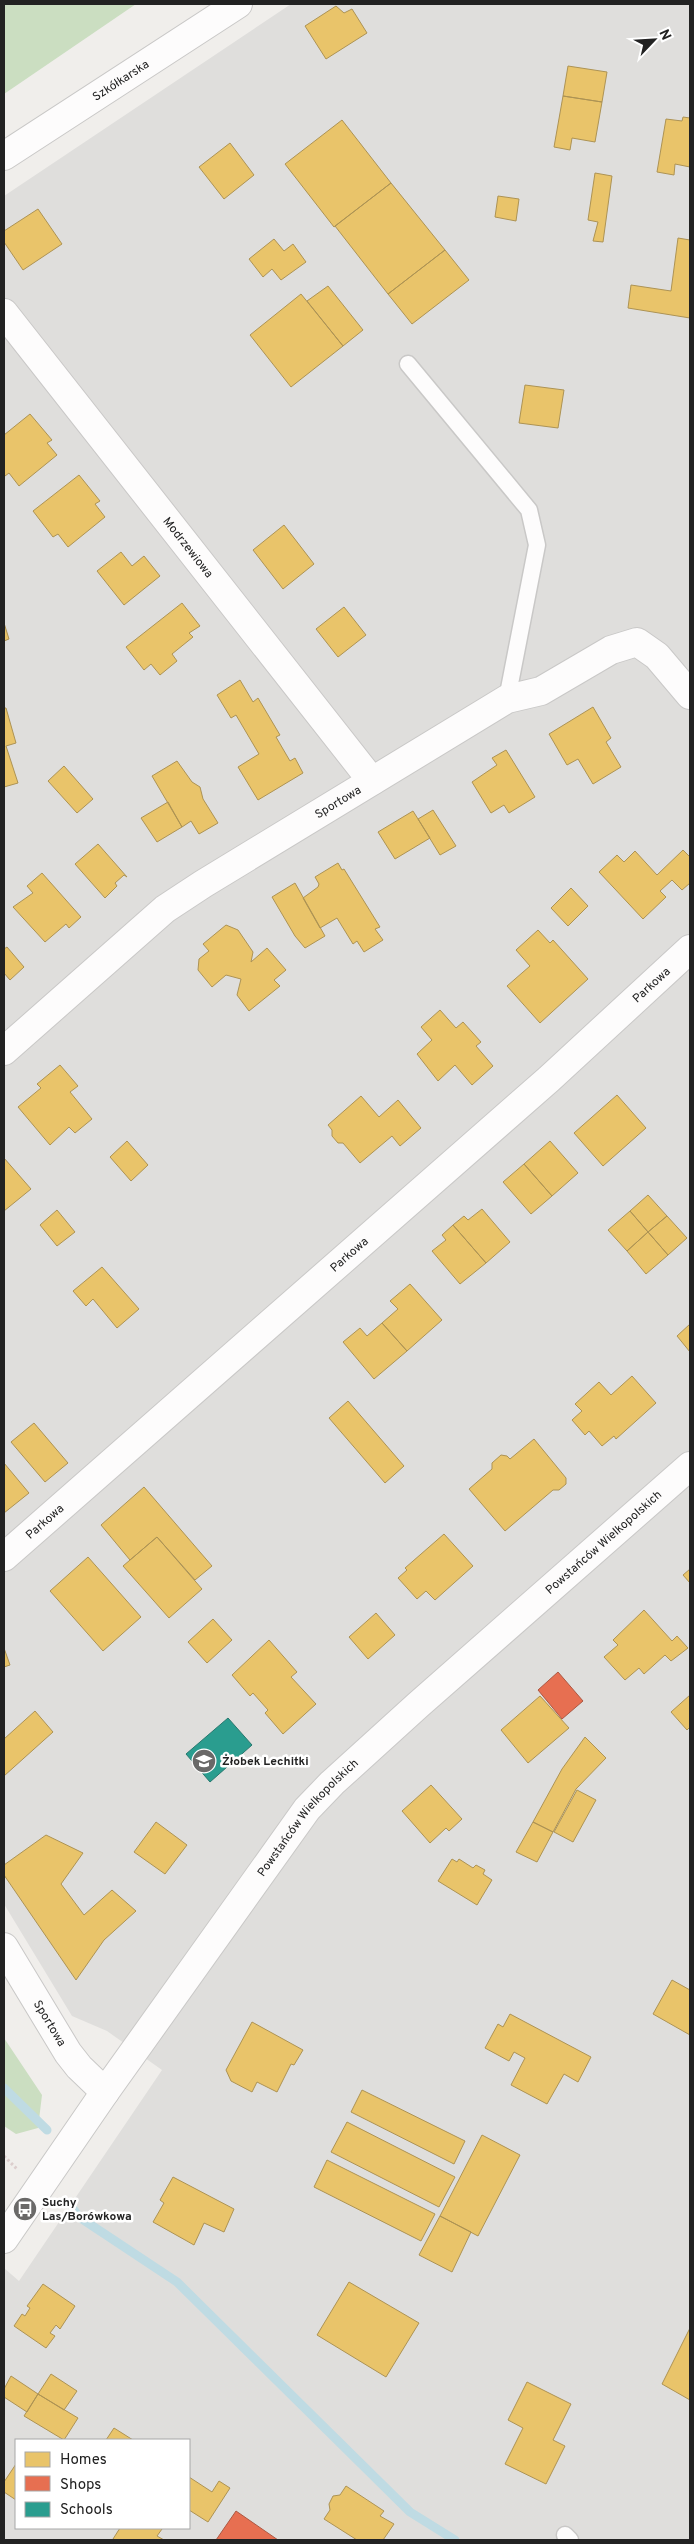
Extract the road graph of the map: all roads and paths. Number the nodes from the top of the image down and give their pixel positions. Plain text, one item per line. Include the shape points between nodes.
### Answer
1 (238, 4) edge
2 (4, 156) edge
3 (4, 313) edge
4 (408, 364) dead end
5 (690, 695) edge
6 (507, 698) junction
7 (372, 781) junction
8 (690, 949) edge
9 (4, 1051) edge
10 (690, 1466) edge
11 (4, 1558) edge
12 (4, 1947) edge
13 (105, 2092) junction
14 (4, 2156) edge
15 (23, 2175) dead end
16 (4, 2239) edge

1 - 2 street, Szkółkarska
3 - 7 street, Modrzewiowa
4 - 6 lane via 529,510 537,545
5 - 6 street, Sportowa via 657,656 637,642 611,650 541,691
6 - 7 street, Sportowa
7 - 9 street, Sportowa via 165,909
8 - 11 street, Parkowa via 549,1079
10 - 13 street, Powstańców Wielkopolskich via 332,1783 307,1810
12 - 13 street, Sportowa via 68,2053
13 - 16 street, Powstańców Wielkopolskich
14 - 15 path

